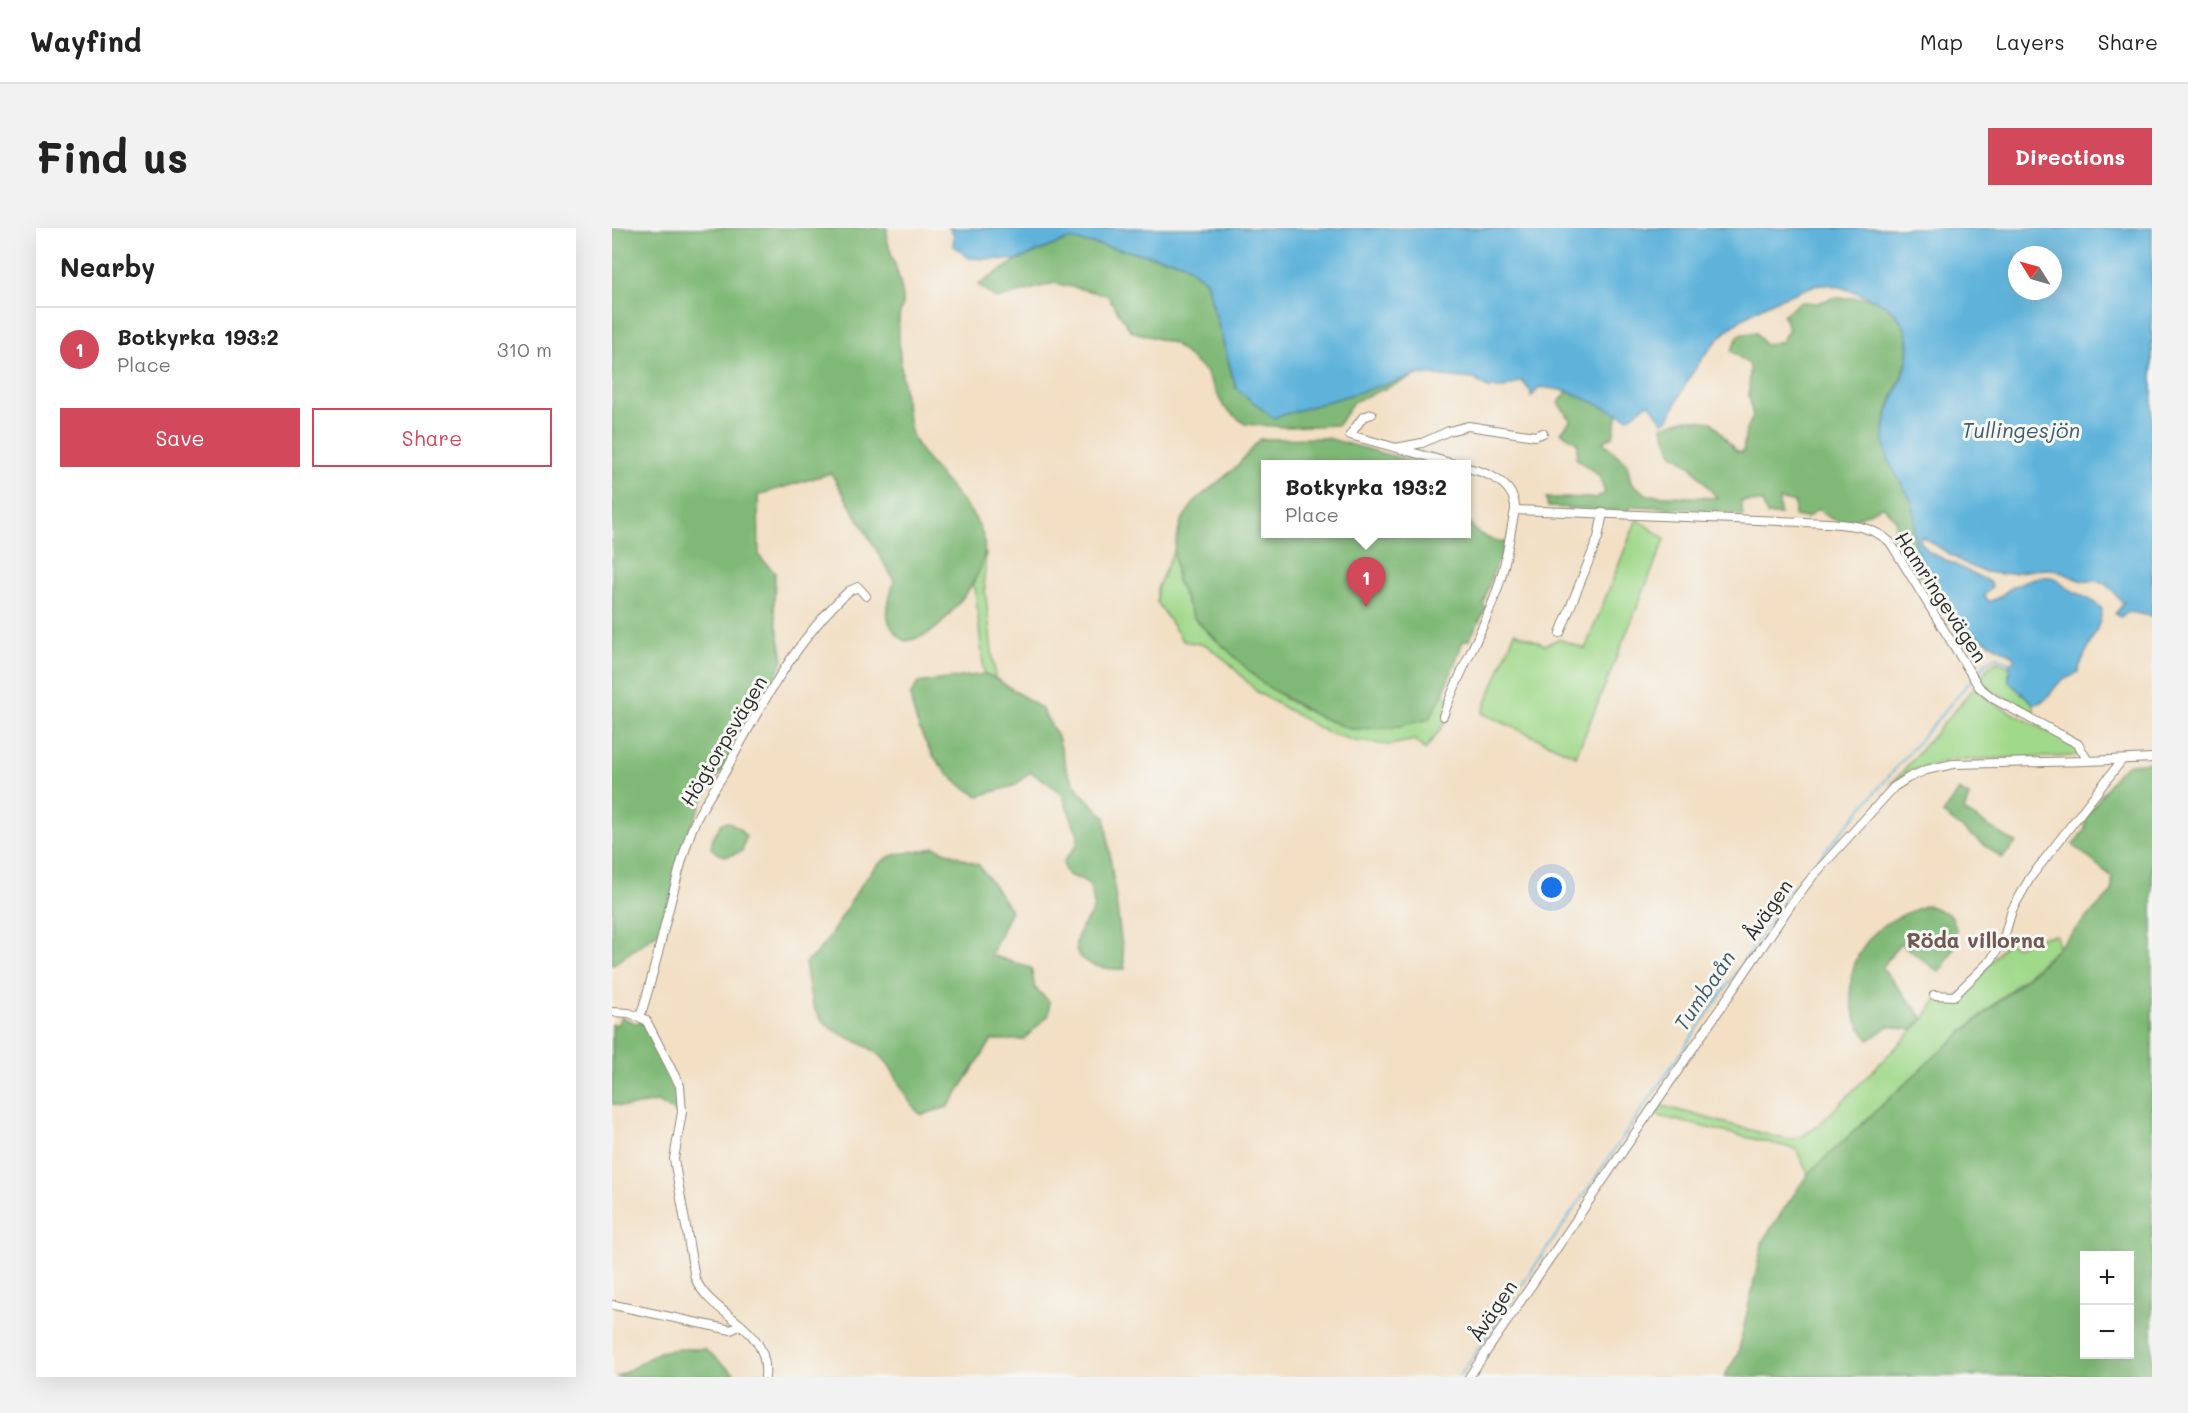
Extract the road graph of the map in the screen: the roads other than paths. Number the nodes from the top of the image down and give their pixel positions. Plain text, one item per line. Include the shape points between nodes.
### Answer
1 (1372, 414) dead end
2 (1543, 433) dead end
3 (1396, 448) junction
4 (1437, 460) edge
5 (1471, 469) edge
6 (1515, 510) junction
7 (1603, 513) junction
8 (866, 596) dead end
9 (1560, 633) dead end
10 (1443, 716) dead end
11 (2152, 758) edge
12 (2122, 760) junction
13 (2088, 761) junction
14 (1934, 995) dead end
15 (612, 1012) edge
16 (639, 1017) junction
17 (614, 1305) dead end
18 (741, 1325) junction
19 (765, 1377) edge
20 (1469, 1377) edge

1 - 3 street via 1363,417 1350,435
2 - 3 street via 1535,436 1468,426
3 - 4 street
5 - 6 street via 1493,475 1508,489
6 - 7 street, Hamringevägen
6 - 10 street via 1495,596
7 - 9 street via 1598,538
7 - 13 street, Hamringevägen via 1828,523 1863,526 1879,532 1890,542 1979,687 2078,744
8 - 16 street, Högtorpsvägen via 858,587 849,591 789,662 706,800 677,874 666,932
11 - 12 street
12 - 13 street
12 - 14 street via 2030,878 1991,960 1954,996
13 - 20 street, Åvägen via 1953,764 1926,770 1894,787 1791,903
15 - 16 street
16 - 18 street via 646,1020 681,1086 682,1112 674,1159 695,1278 705,1293
17 - 18 street via 731,1330
18 - 19 street via 764,1352

